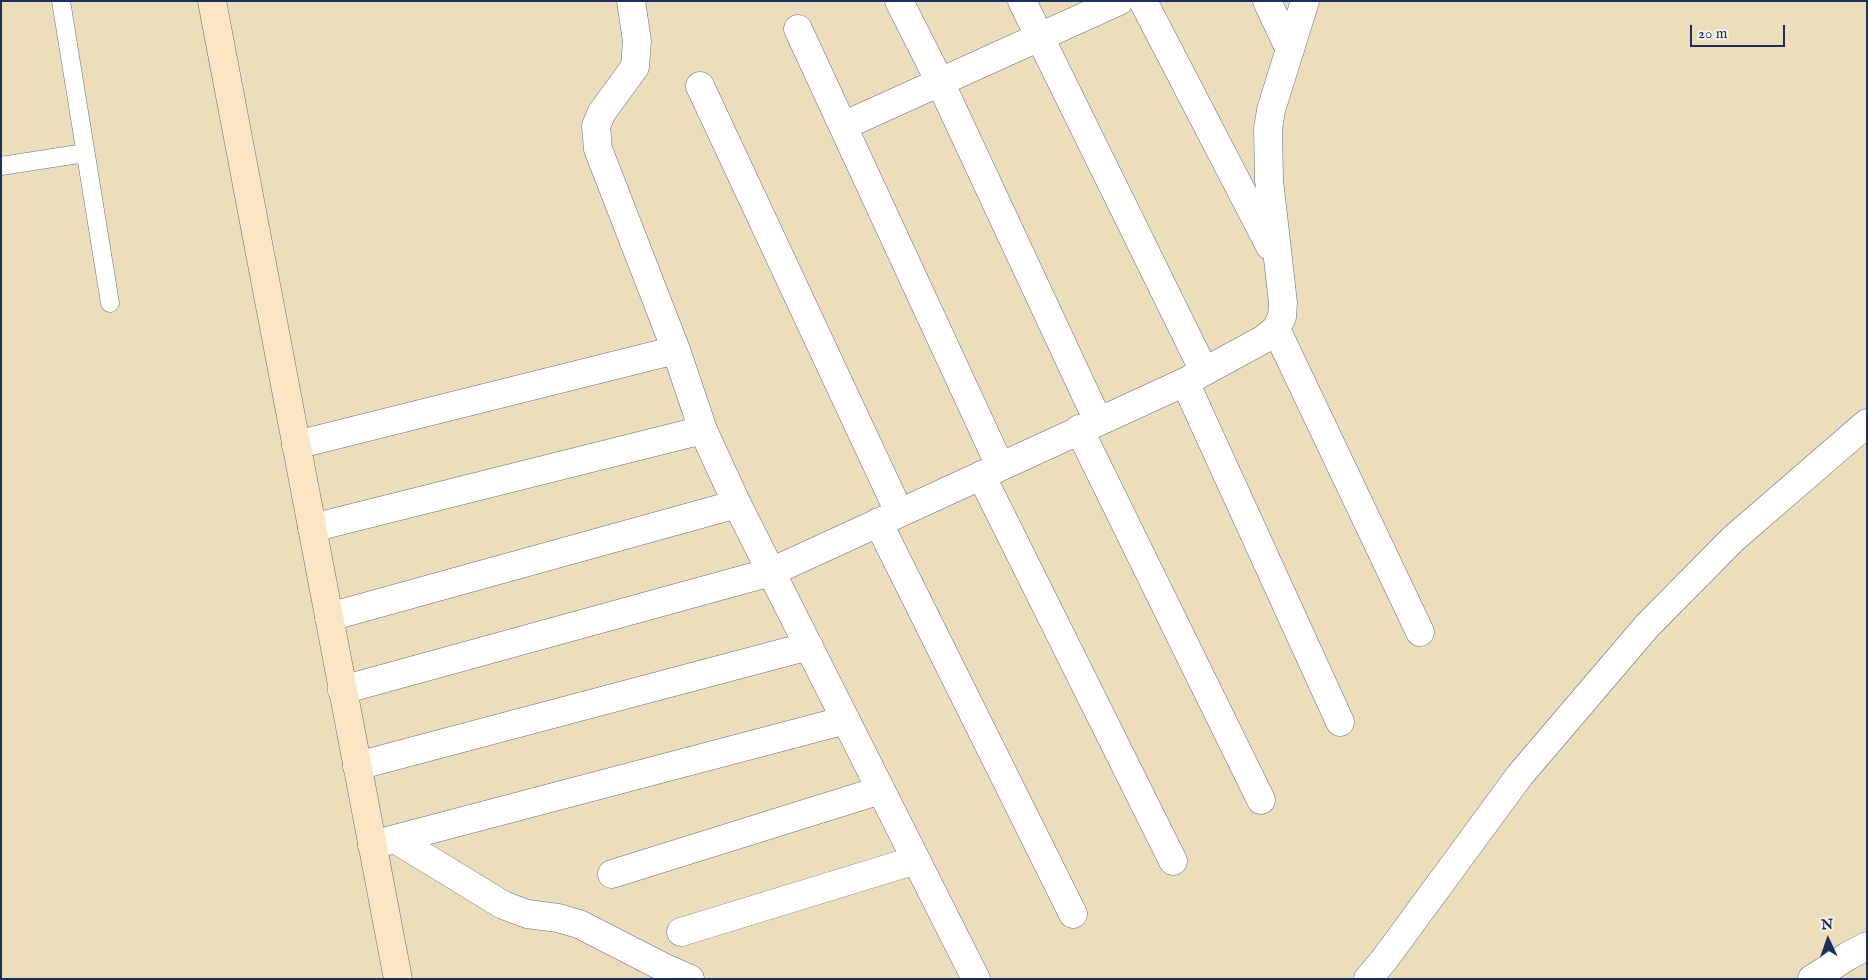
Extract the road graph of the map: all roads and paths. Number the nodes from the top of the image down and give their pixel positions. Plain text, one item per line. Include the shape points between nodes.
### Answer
1 (61, 1) edge
2 (212, 1) edge
3 (631, 1) edge
4 (899, 1) edge
5 (1022, 1) edge
6 (1119, 1) edge
7 (1142, 1) edge
8 (1267, 1) edge
9 (1305, 1) edge
10 (798, 29) dead end
11 (1040, 37) junction
12 (1290, 50) junction
13 (940, 82) junction
14 (700, 86) dead end
15 (843, 126) junction
16 (85, 153) junction
17 (1, 166) edge
18 (1279, 262) junction
19 (110, 303) dead end
20 (1276, 329) junction
21 (676, 350) junction
22 (1194, 376) junction
23 (1867, 423) edge
24 (1089, 425) junction
25 (703, 430) junction
26 (296, 444) junction
27 (990, 471) junction
28 (737, 504) junction
29 (888, 517) junction
30 (312, 528) junction
31 (771, 572) junction
32 (329, 617) junction
33 (1420, 632) dead end
34 (809, 646) junction
35 (342, 690) junction
36 (846, 720) junction
37 (1340, 722) dead end
38 (357, 766) junction
39 (882, 790) junction
40 (1261, 800) dead end
41 (384, 842) junction
42 (916, 860) junction
43 (1173, 861) dead end
44 (612, 874) dead end
45 (1073, 914) dead end
46 (681, 932) dead end
47 (1867, 946) edge
48 (398, 979) edge
49 (690, 979) edge
50 (976, 979) edge
51 (1368, 979) edge
52 (1812, 979) edge

1 - 16 lane
2 - 26 street
3 - 21 street via 637,41 635,67 602,112 596,126 596,139
4 - 13 street
5 - 11 street
6 - 11 street
7 - 18 street
8 - 12 street
9 - 12 street
10 - 15 street
11 - 13 street
11 - 22 street
12 - 18 street via 1268,129 1269,180
13 - 15 street
13 - 24 street
14 - 29 street
15 - 27 street
16 - 17 lane
16 - 19 lane
18 - 20 street via 1283,303 1282,317
20 - 22 street via 1264,339
20 - 33 street
21 - 25 street
21 - 26 street
22 - 24 street
22 - 37 street
23 - 51 street via 1733,539 1646,626 1520,775
24 - 27 street
24 - 40 street
25 - 28 street
25 - 30 street
26 - 30 street
27 - 29 street
27 - 43 street
28 - 31 street
28 - 32 street
29 - 31 street
29 - 45 street
30 - 32 street
31 - 34 street
31 - 35 street
32 - 35 street
34 - 36 street
34 - 38 street
35 - 38 street
36 - 39 street
36 - 41 street
38 - 41 street
39 - 42 street
39 - 44 street
41 - 48 street via 382,896
41 - 49 street via 503,905 527,914 579,924
42 - 46 street
42 - 50 street
47 - 52 street

